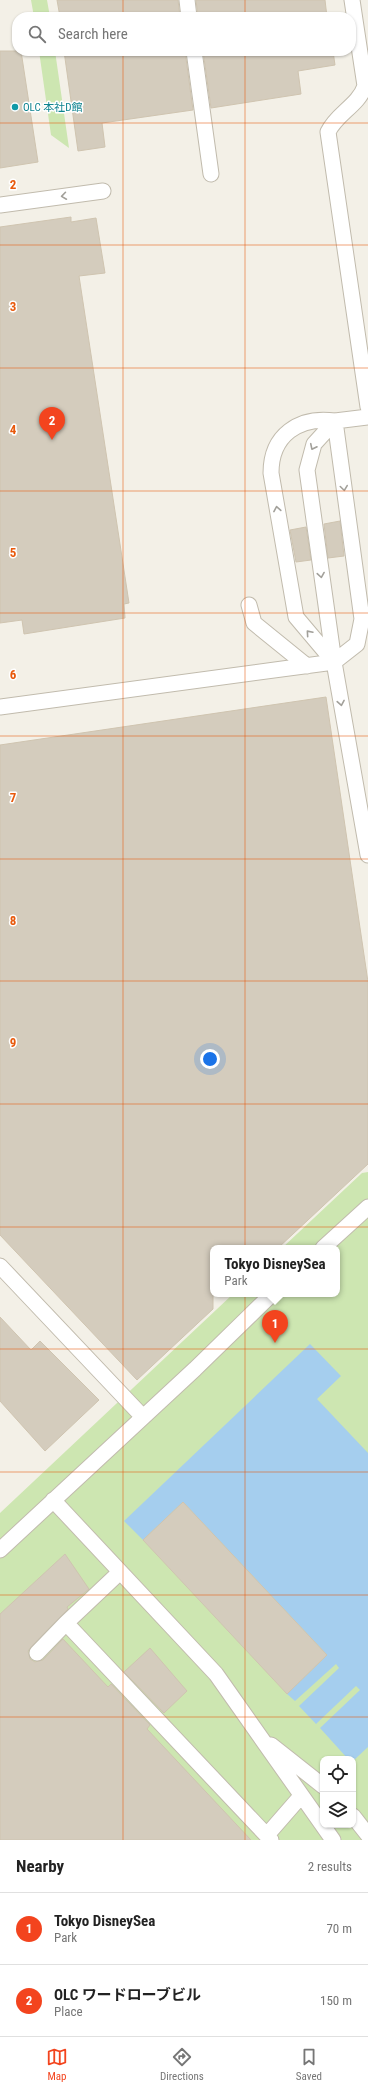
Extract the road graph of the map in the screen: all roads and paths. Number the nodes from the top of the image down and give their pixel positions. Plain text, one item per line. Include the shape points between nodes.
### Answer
1 (187, 0) edge
2 (352, 0) edge
3 (188, 12) edge
4 (354, 12) edge
5 (356, 29) edge
6 (195, 56) edge
7 (211, 174) dead end
8 (103, 191) dead end
9 (0, 205) edge
10 (368, 407) edge
11 (368, 417) edge
12 (335, 421) junction
13 (249, 605) dead end
14 (334, 662) junction
15 (307, 666) junction
16 (0, 707) edge
17 (368, 855) edge
18 (368, 1207) edge
19 (326, 1245) edge
20 (0, 1266) edge
21 (269, 1297) edge
22 (143, 1417) junction
23 (53, 1500) junction
24 (0, 1550) edge
25 (120, 1572) junction
26 (66, 1623) junction
27 (37, 1653) dead end
28 (258, 1735) junction
29 (320, 1784) edge
30 (301, 1796) junction
31 (356, 1820) edge
32 (368, 1835) edge
33 (269, 1838) edge
34 (333, 1840) edge

1 - 3 lane
2 - 4 lane
5 - 10 lane via 364,86 361,97 328,132
6 - 7 lane
8 -> 9 lane
11 - 12 lane
12 -> 14 lane via 314,444 307,470
12 -> 14 lane via 362,619 357,644
14 -> 12 lane via 296,617 271,473 271,460 282,437 300,424 323,420
13 - 15 lane via 254,623
14 - 15 lane
14 -> 17 lane
15 - 16 lane
18 - 19 lane
20 - 22 lane
21 - 22 lane
22 - 23 lane
23 - 24 lane
23 - 25 lane
25 - 26 lane
25 - 28 lane via 216,1674
26 - 27 lane
26 - 33 lane
28 - 29 lane
28 - 30 lane
30 - 33 lane
30 - 34 lane
31 - 32 lane

